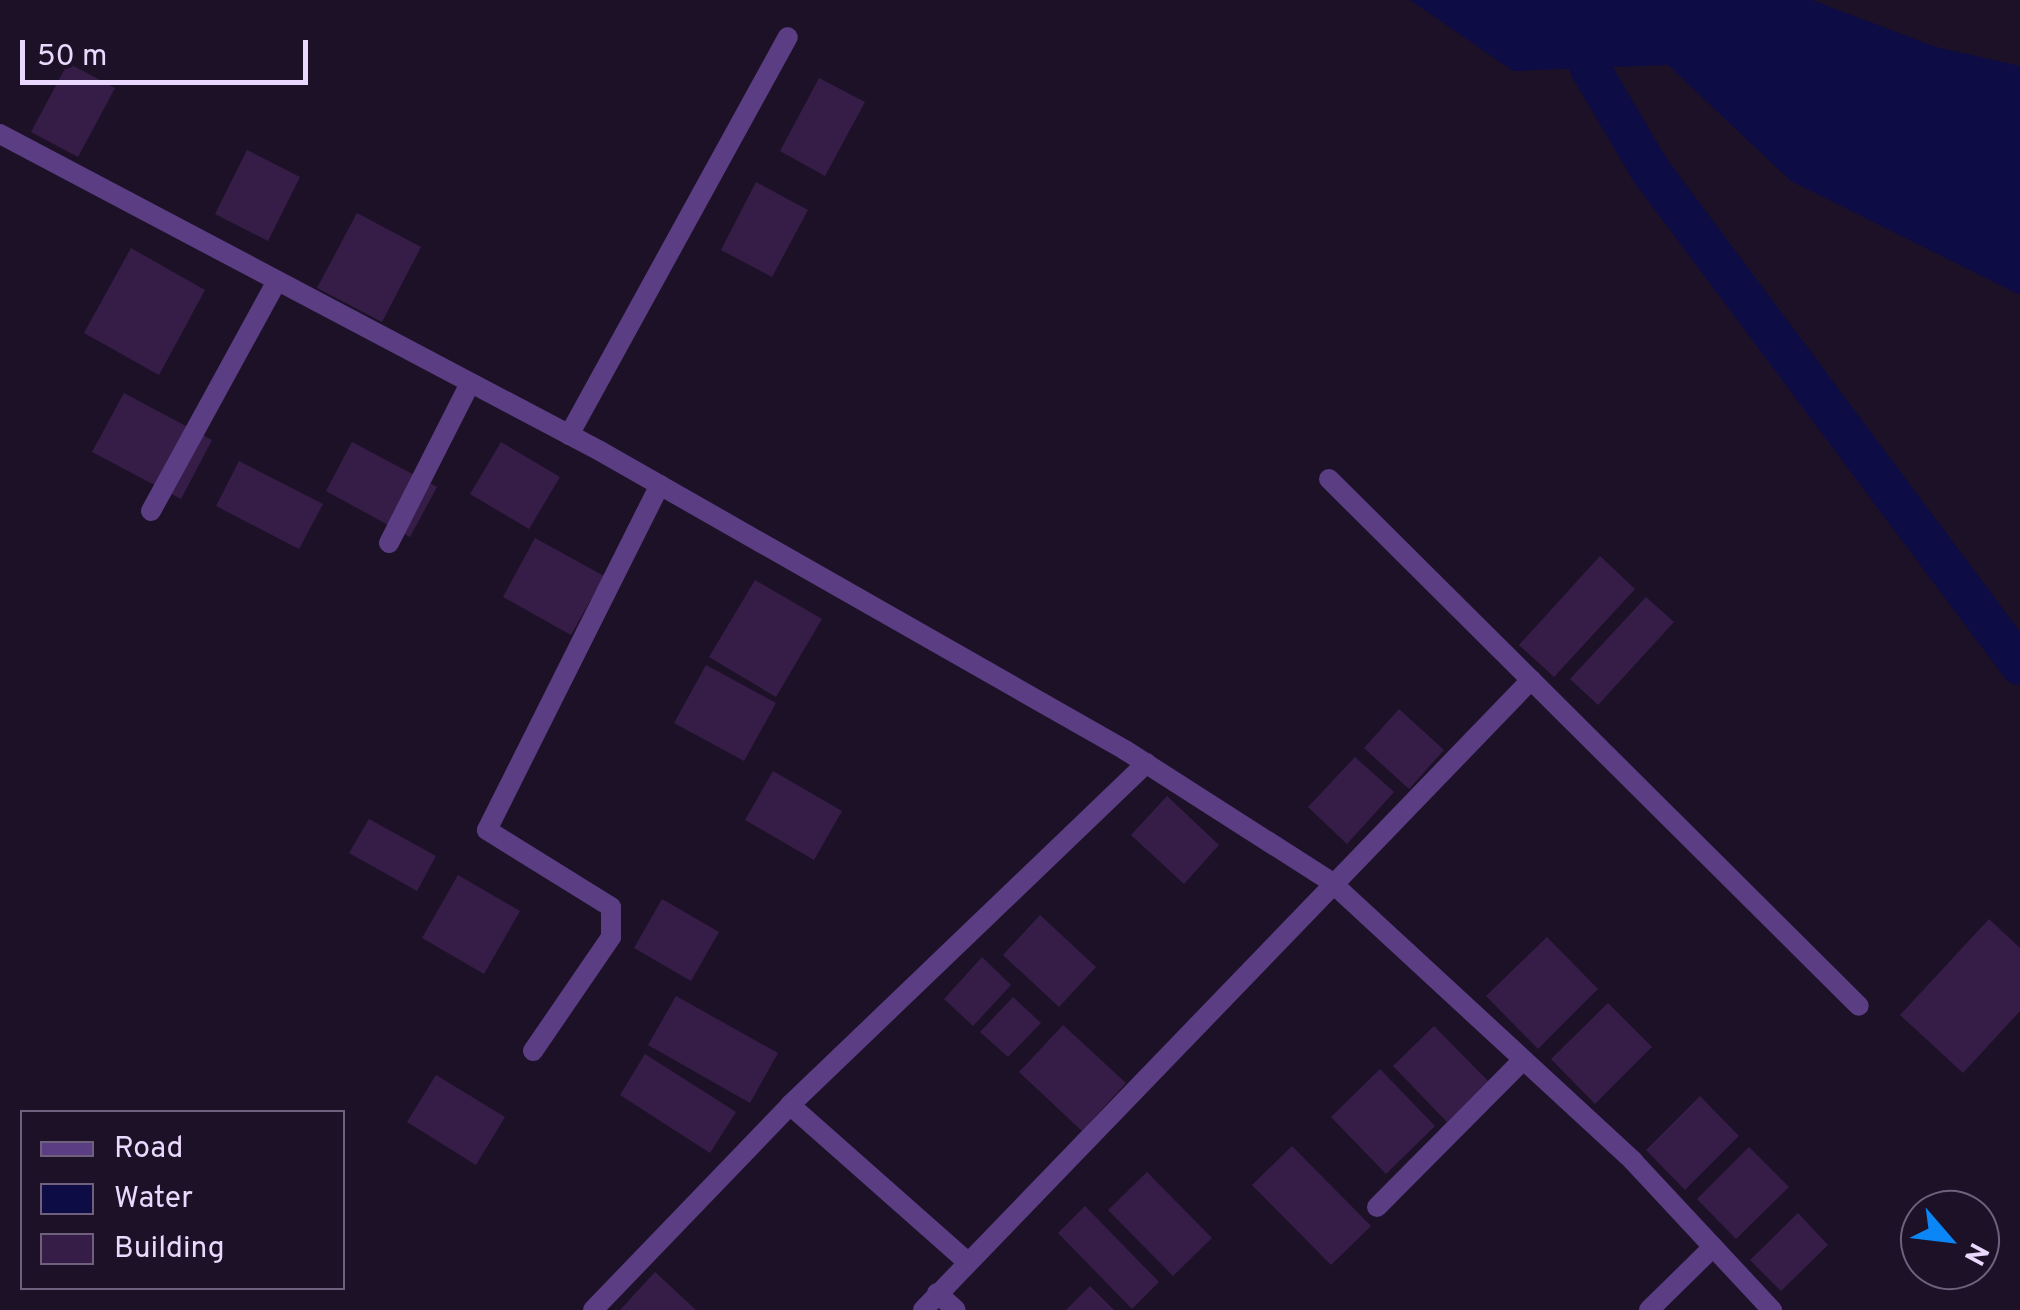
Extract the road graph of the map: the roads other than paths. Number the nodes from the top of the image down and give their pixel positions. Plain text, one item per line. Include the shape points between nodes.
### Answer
1 (788, 37) dead end
2 (0, 134) edge
3 (276, 281) junction
4 (470, 382) junction
5 (570, 435) junction
6 (1329, 479) dead end
7 (660, 485) junction
8 (150, 512) dead end
9 (389, 543) dead end
10 (1531, 680) junction
11 (1147, 763) junction
12 (1330, 881) junction
13 (1860, 1006) dead end
14 (534, 1051) dead end
15 (1524, 1060) junction
16 (790, 1105) junction
17 (1377, 1206) dead end
18 (1713, 1247) junction
19 (966, 1260) junction
20 (937, 1294) junction
21 (593, 1310) edge
22 (923, 1310) edge
23 (956, 1310) edge
24 (1649, 1310) edge
25 (1772, 1310) edge

1 - 5 street
2 - 3 street
3 - 4 street
3 - 8 street
4 - 5 street
4 - 9 street
5 - 7 street
6 - 10 street
7 - 11 street
7 - 14 street via 487,830 612,907 611,937
10 - 12 street
10 - 13 street
11 - 12 street
11 - 16 street
12 - 15 street
12 - 19 street
15 - 17 street
15 - 18 street
16 - 19 street
16 - 21 street
18 - 24 street
18 - 25 street
19 - 20 street
20 - 22 street
20 - 23 street

